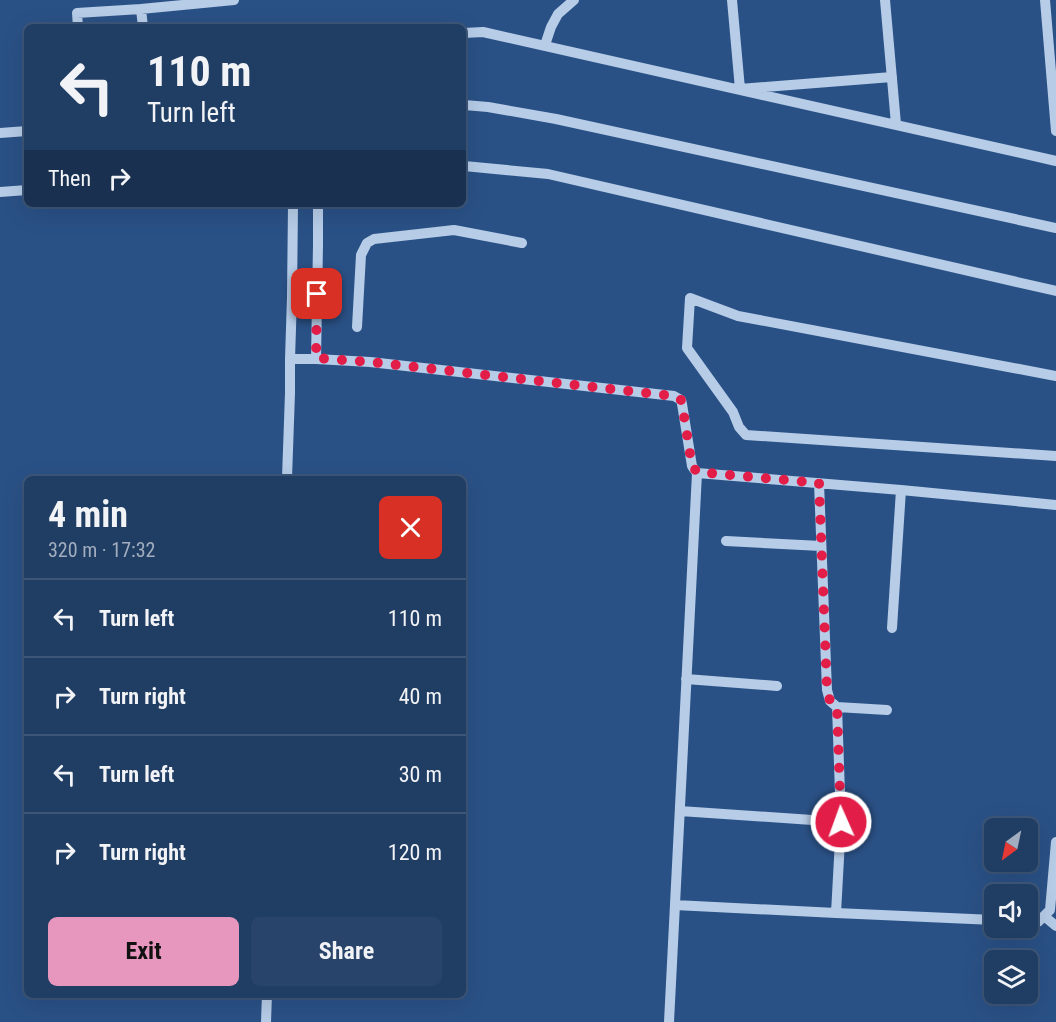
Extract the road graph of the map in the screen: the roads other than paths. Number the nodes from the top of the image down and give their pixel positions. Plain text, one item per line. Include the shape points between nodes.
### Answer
1 (234, 0) edge
2 (574, 0) edge
3 (732, 0) edge
4 (885, 0) edge
5 (1045, 0) edge
6 (141, 9) junction
7 (78, 24) edge
8 (143, 24) edge
9 (466, 33) edge
10 (545, 45) junction
11 (892, 76) junction
12 (740, 89) junction
13 (466, 105) edge
14 (896, 124) junction
15 (24, 131) edge
16 (1056, 131) edge
17 (0, 133) edge
18 (1056, 161) edge
19 (466, 166) edge
20 (24, 190) edge
21 (0, 192) edge
22 (293, 207) edge
23 (318, 207) edge
24 (1056, 228) edge
25 (522, 243) dead end
26 (1056, 291) edge
27 (357, 327) dead end
28 (316, 358) junction
29 (290, 359) junction
30 (1056, 376) edge
31 (1056, 456) edge
32 (697, 472) junction
33 (287, 476) edge
34 (819, 483) junction
35 (901, 490) junction
36 (1056, 505) edge
37 (726, 542) dead end
38 (821, 546) junction
39 (892, 628) dead end
40 (686, 679) junction
41 (777, 686) dead end
42 (837, 707) junction
43 (887, 710) dead end
44 (680, 811) junction
45 (841, 822) junction
46 (1056, 842) edge
47 (675, 905) junction
48 (836, 913) junction
49 (1044, 916) junction
50 (984, 920) edge
51 (1038, 922) edge
52 (1056, 926) edge
53 (267, 998) edge
54 (266, 1022) edge
55 (669, 1022) edge

1 - 6 street
2 - 10 street via 558,14
3 - 12 street
4 - 11 street
5 - 16 street
6 - 7 street via 77,13
6 - 8 street
9 - 10 street via 483,32
10 - 12 street
11 - 12 street
11 - 14 street
12 - 14 street
13 - 24 street via 556,119
14 - 18 street
15 - 17 street
19 - 26 street via 548,174
20 - 21 street
22 - 29 street
23 - 28 street
25 - 27 street via 454,230 374,238 361,255
28 - 29 street
28 - 32 street via 674,396 681,400 692,466
29 - 33 street
30 - 31 street via 738,316 690,298 687,348 746,435
32 - 34 street
32 - 40 street
34 - 35 street
34 - 38 street
35 - 36 street
35 - 39 street
37 - 38 street
38 - 42 street via 827,690
40 - 41 street
40 - 44 street
42 - 43 street
42 - 45 street
44 - 45 street
44 - 47 street
45 - 48 street
46 - 49 street via 1050,910
47 - 48 street
47 - 55 street
48 - 50 street
49 - 51 street
49 - 52 street
53 - 54 street

